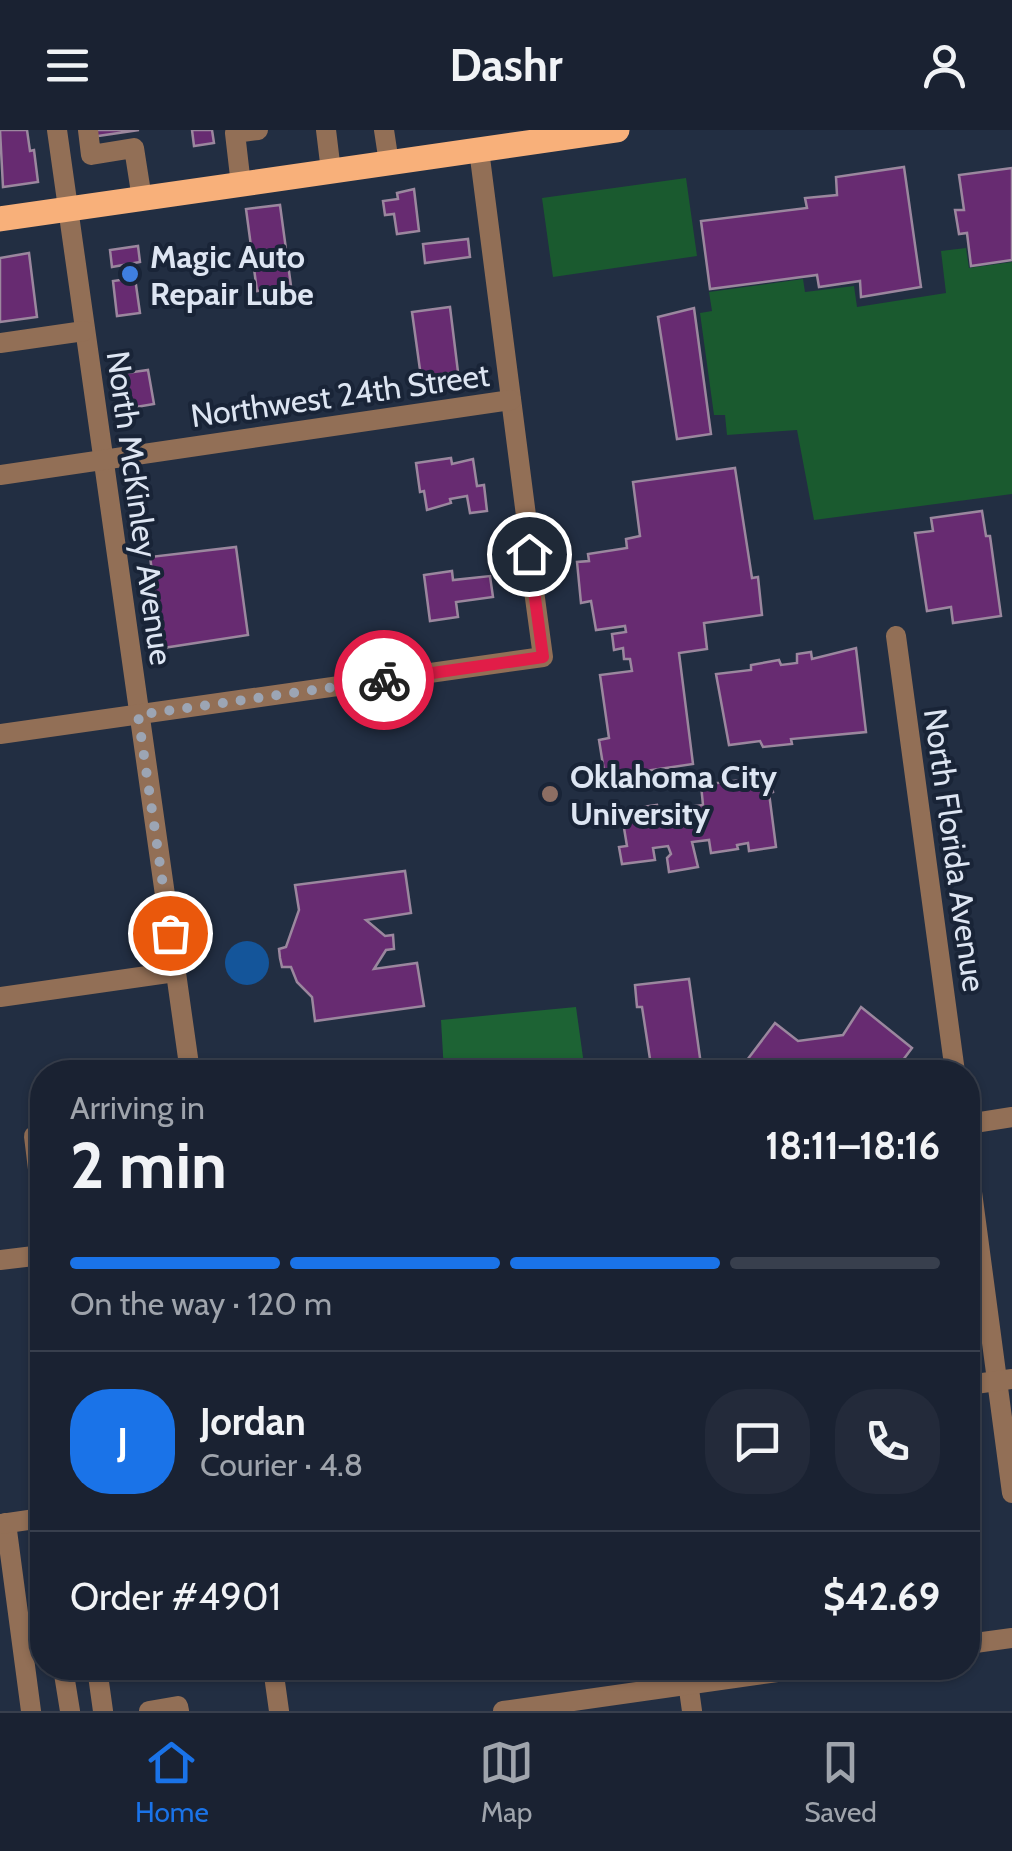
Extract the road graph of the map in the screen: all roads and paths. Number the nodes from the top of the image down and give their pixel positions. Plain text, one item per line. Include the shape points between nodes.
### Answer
1 (57, 130) edge
2 (88, 130) edge
3 (258, 130) edge
4 (326, 130) edge
5 (384, 130) edge
6 (617, 130) edge
7 (590, 132) edge
8 (528, 136) edge
9 (480, 150) junction
10 (389, 163) junction
11 (332, 171) junction
12 (241, 185) junction
13 (142, 199) junction
14 (68, 209) junction
15 (0, 218) edge
16 (84, 331) junction
17 (0, 343) edge
18 (511, 400) junction
19 (104, 460) junction
20 (0, 475) edge
21 (528, 531) dead end
22 (529, 554) dead end
23 (896, 636) dead end
24 (138, 715) junction
25 (0, 734) edge
26 (175, 972) junction
27 (0, 996) edge
28 (188, 1060) edge
29 (953, 1060) edge
30 (1012, 1117) edge
31 (980, 1122) edge
32 (980, 1233) edge
33 (30, 1256) edge
34 (0, 1260) edge
35 (1005, 1380) edge
36 (980, 1383) edge
37 (1012, 1493) edge
38 (30, 1523) edge
39 (3, 1524) edge
40 (1012, 1638) edge
41 (980, 1642) edge
42 (65, 1680) edge
43 (99, 1680) edge
44 (275, 1680) edge
45 (666, 1680) edge
46 (688, 1680) edge
47 (32, 1711) edge
48 (70, 1711) edge
49 (103, 1711) edge
50 (148, 1711) edge
51 (178, 1711) edge
52 (279, 1711) edge
53 (503, 1711) edge
54 (692, 1711) edge

1 - 14 street, North McKinley Avenue
2 - 13 street via 91,155 134,148
3 - 12 street via 235,134
4 - 11 street
5 - 10 street
6 - 7 main road
7 - 8 main road
8 - 9 main road
9 - 10 main road
9 - 18 street
10 - 11 main road
11 - 12 main road
12 - 13 main road
13 - 14 main road
14 - 15 main road
14 - 16 street, North McKinley Avenue
16 - 17 street
16 - 19 street, North McKinley Avenue
18 - 19 street, Northwest 24th Street
18 - 21 street
19 - 20 street, Northwest 24th Street
19 - 24 street, North McKinley Avenue
22 - 24 street via 543,657
23 - 29 street, North Florida Avenue
24 - 25 street
24 - 26 street, North McKinley Avenue
26 - 27 street
26 - 28 street, North McKinley Avenue
30 - 31 street
32 - 35 street
33 - 34 street
35 - 36 street
35 - 37 street
38 - 39 street
39 - 47 street
40 - 41 street
42 - 48 street
43 - 49 street
44 - 52 street
45 - 53 street
46 - 54 street
50 - 51 street

